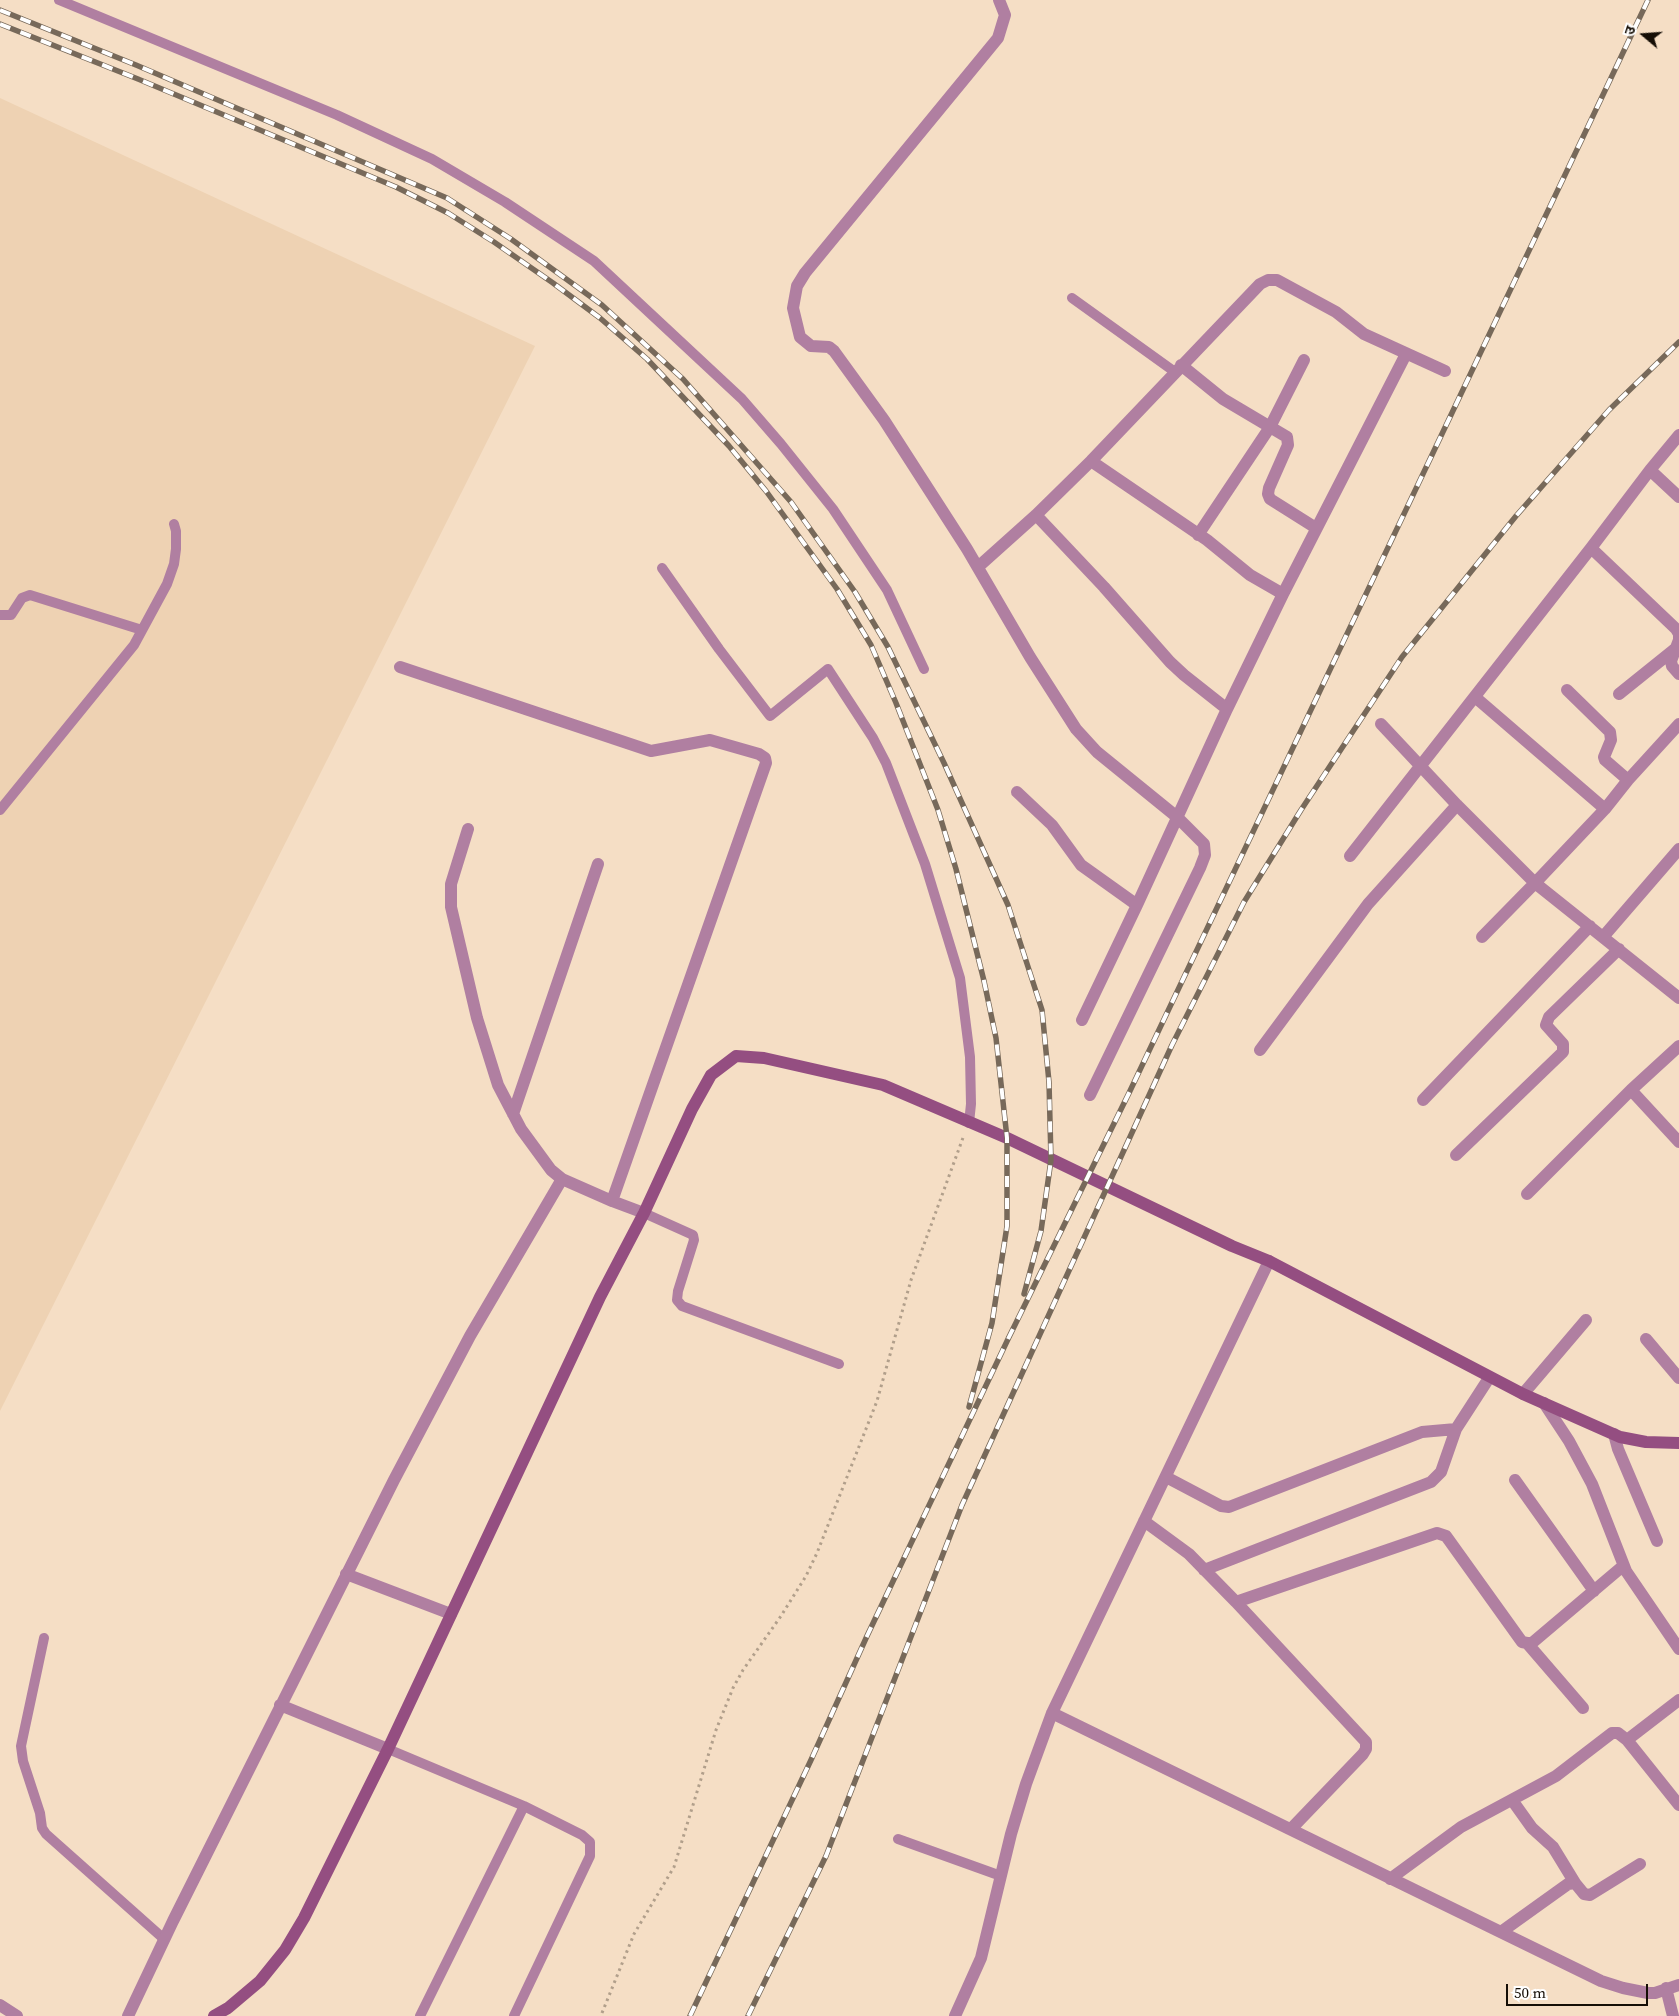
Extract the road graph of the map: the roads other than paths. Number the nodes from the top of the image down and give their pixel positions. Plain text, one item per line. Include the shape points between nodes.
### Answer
1 (59, 0) edge
2 (999, 0) edge
3 (1072, 298) dead end
4 (1406, 354) junction
5 (1304, 360) dead end
6 (1178, 368) junction
7 (1445, 371) dead end
8 (1270, 427) junction
9 (1679, 435) edge
10 (1091, 461) junction
11 (1650, 470) junction
12 (1679, 497) edge
13 (1036, 514) junction
14 (174, 524) dead end
15 (1316, 528) junction
16 (1198, 535) junction
17 (1591, 548) junction
18 (978, 567) junction
19 (662, 568) dead end
20 (1283, 594) junction
21 (0, 615) edge
22 (142, 630) junction
23 (1676, 649) junction
24 (400, 667) dead end
25 (924, 669) dead end
26 (1679, 674) edge
27 (1567, 690) dead end
28 (1619, 694) dead end
29 (1475, 697) junction
30 (1227, 709) junction
31 (1381, 724) dead end
32 (1679, 724) edge
33 (1420, 766) junction
34 (1628, 780) junction
35 (1017, 792) dead end
36 (1457, 805) junction
37 (1605, 809) junction
38 (0, 810) edge
39 (1177, 817) junction
40 (468, 829) dead end
41 (1679, 849) edge
42 (1350, 856) dead end
43 (598, 864) dead end
44 (1535, 883) junction
45 (1137, 905) junction
46 (1590, 926) junction
47 (1482, 937) dead end
48 (1603, 937) junction
49 (1619, 949) junction
50 (1679, 998) edge
51 (1082, 1020) dead end
52 (1679, 1046) edge
53 (1260, 1050) dead end
54 (1631, 1090) junction
55 (1090, 1095) dead end
56 (1424, 1100) dead end
57 (513, 1114) junction
58 (969, 1123) junction
59 (1679, 1142) edge
60 (1456, 1155) dead end
61 (562, 1179) junction
62 (1526, 1194) dead end
63 (612, 1201) junction
64 (644, 1212) junction
65 (1269, 1261) junction
66 (1586, 1320) dead end
67 (1646, 1339) dead end
68 (838, 1364) dead end
69 (1489, 1378) junction
70 (1679, 1378) edge
71 (1523, 1394) junction
72 (1544, 1403) junction
73 (1456, 1429) junction
74 (1614, 1434) junction
75 (1678, 1446) edge
76 (1166, 1477) junction
77 (1515, 1480) dead end
78 (1144, 1521) junction
79 (1657, 1541) dead end
80 (1623, 1566) junction
81 (1204, 1570) junction
82 (346, 1574) junction
83 (1594, 1590) junction
84 (1236, 1602) junction
85 (451, 1614) junction
86 (44, 1638) dead end
87 (1527, 1643) junction
88 (1679, 1649) edge
89 (1679, 1700) edge
90 (280, 1706) junction
91 (1583, 1708) dead end
92 (1052, 1713) junction
93 (1627, 1740) junction
94 (388, 1749) junction
95 (1512, 1800) junction
96 (1679, 1805) edge
97 (524, 1806) junction
98 (1291, 1829) junction
99 (898, 1839) dead end
100 (1640, 1864) dead end
101 (1001, 1876) junction
102 (1390, 1879) junction
103 (1575, 1883) junction
104 (1501, 1932) junction
105 (164, 1939) junction
106 (1679, 1985) edge
107 (1666, 1988) junction
108 (0, 2005) edge
109 (17, 2016) edge
110 (128, 2016) edge
111 (214, 2016) edge
112 (420, 2016) edge
113 (514, 2016) edge
114 (955, 2016) edge
115 (1673, 2016) edge

1 - 25 lane via 337,115 432,159 505,202 594,261 742,399 781,444 833,510 887,590
2 - 18 street via 1004,16 998,38 806,273 797,286 793,308 799,333 811,346 829,347 834,351 884,420
3 - 6 lane
4 - 6 street via 1364,334 1336,312 1277,280 1268,280 1260,284
4 - 7 street
4 - 15 street
5 - 8 street
6 - 8 street
6 - 10 street
8 - 15 street via 1289,441 1269,488 1270,499
8 - 16 street
9 - 11 street
10 - 13 street
10 - 16 street
11 - 12 street
11 - 17 street
13 - 18 street
13 - 30 street via 1170,662
14 - 22 lane via 174,564
15 - 20 street
16 - 20 street via 1250,575
17 - 23 street via 1676,629 1679,634
17 - 29 street
18 - 39 street via 1076,729 1097,752
19 - 58 lane via 770,716 828,670 873,738 925,864 960,978 970,1057
20 - 30 street
21 - 22 lane via 10,615 22,598 30,595
22 - 38 lane via 122,662
23 - 26 street via 1671,661
23 - 28 street
24 - 63 street via 651,751 710,740 765,758 766,763
27 - 34 street via 1610,732 1611,740 1604,757
29 - 33 street
29 - 37 street
30 - 39 street
31 - 33 street
32 - 34 street
33 - 36 street
33 - 42 street
34 - 37 street
35 - 45 street via 1052,825 1081,865
36 - 44 street
36 - 53 street via 1368,904
37 - 44 street
39 - 45 street
39 - 55 street via 1204,844 1204,855
40 - 57 street via 451,884 451,907 489,1061
41 - 48 street
43 - 57 street
44 - 46 street
44 - 47 street
45 - 51 street
46 - 48 street
46 - 56 street
48 - 49 street
49 - 50 street
49 - 60 street via 1548,1017 1546,1025 1563,1044 1563,1052
52 - 54 street
54 - 59 street
54 - 62 street
57 - 61 street via 551,1170
58 - 64 street via 883,1086 764,1058 736,1056 711,1075
58 - 65 street
61 - 63 street
61 - 82 street via 470,1336
63 - 64 street
64 - 68 lane via 693,1235 676,1300 682,1306
64 - 85 street via 600,1297
65 - 69 street
65 - 76 street
66 - 71 street
67 - 70 street
69 - 71 street
69 - 73 street
71 - 72 street
72 - 74 street
72 - 80 street via 1592,1484
73 - 76 street via 1422,1432 1229,1507 1221,1506
73 - 81 street via 1440,1472 1431,1482
74 - 75 street
74 - 79 street
76 - 78 street
77 - 83 street
78 - 81 street via 1189,1554
78 - 92 street
80 - 83 street
80 - 88 street
81 - 84 street
82 - 85 street
82 - 90 street
83 - 87 street via 1532,1643
84 - 87 street via 1437,1533 1446,1536 1522,1642
84 - 98 street via 1366,1742 1363,1754
85 - 94 street
86 - 105 lane via 21,1746 42,1828
87 - 91 street
89 - 93 street
90 - 94 street
90 - 105 street
92 - 98 street
92 - 101 street via 1026,1784
93 - 95 street via 1618,1733 1612,1733 1556,1776
93 - 96 street
94 - 97 lane
94 - 111 street via 285,1950 260,1981
95 - 102 street via 1461,1828
95 - 103 street via 1532,1828 1552,1847
97 - 112 lane
97 - 113 lane via 582,1835 590,1842 590,1856
98 - 102 street
99 - 101 lane
100 - 103 street via 1590,1895 1584,1894
101 - 114 street via 981,1958
102 - 104 street
103 - 104 street via 1568,1884
104 - 107 street via 1601,1981 1656,1993
105 - 110 street
106 - 107 street
107 - 115 street
108 - 109 street

